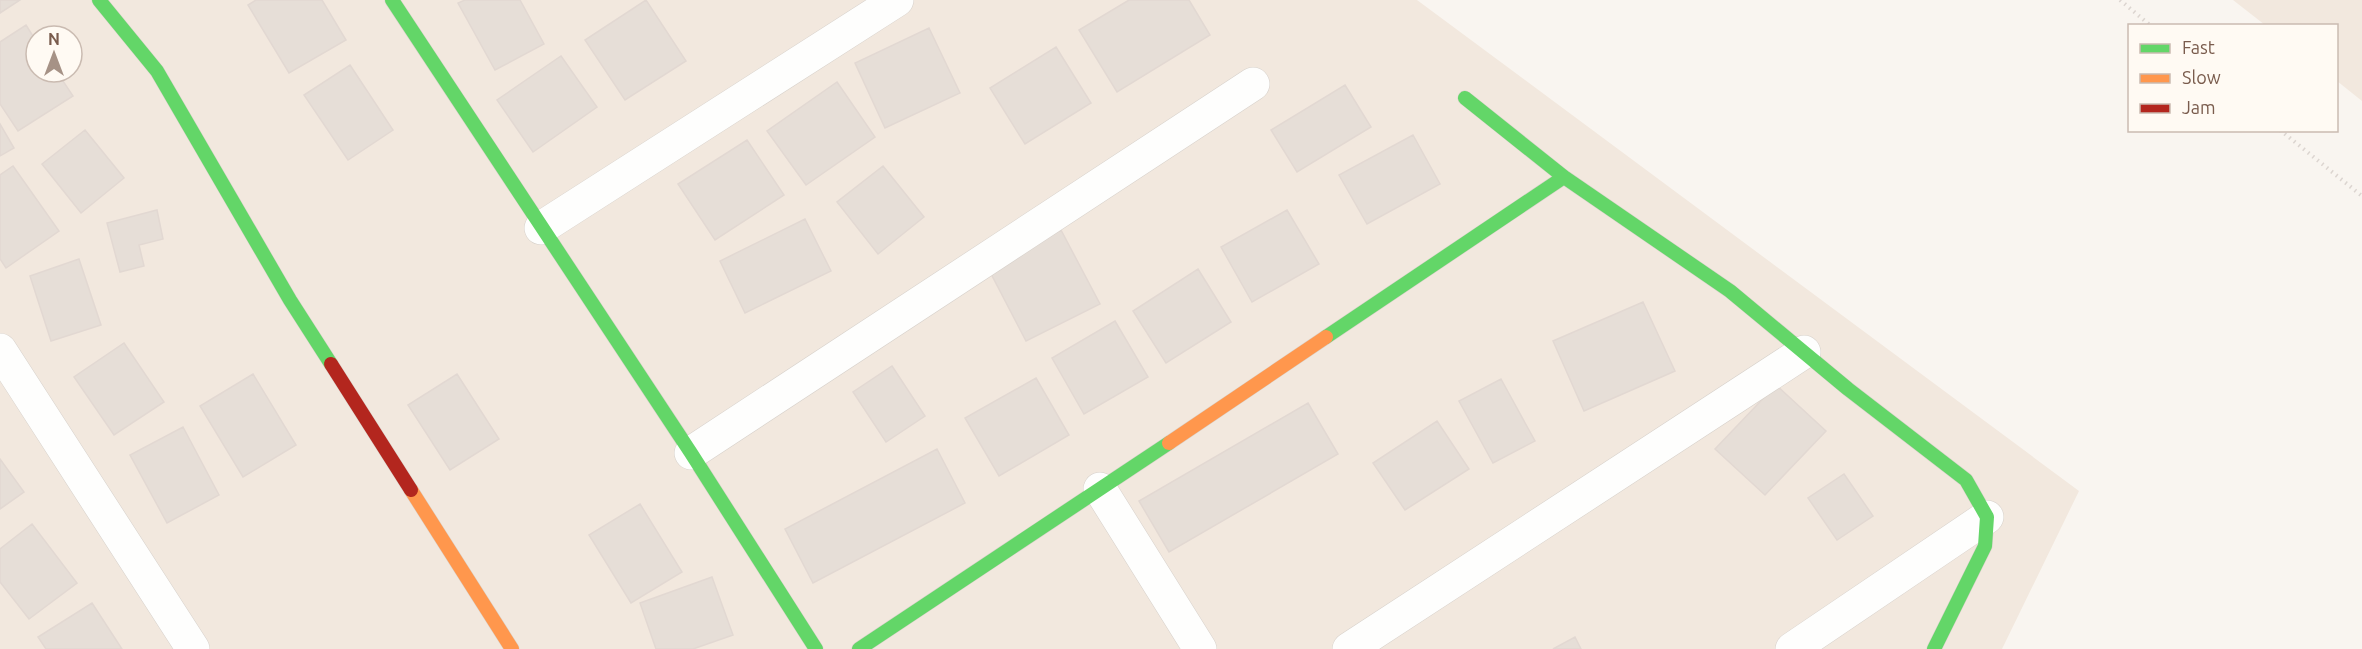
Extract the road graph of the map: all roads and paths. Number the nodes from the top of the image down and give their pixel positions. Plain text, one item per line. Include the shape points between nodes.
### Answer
1 (99, 0) edge
2 (897, 0) edge
3 (2120, 0) edge
4 (397, 2) edge
5 (2149, 24) edge
6 (1252, 84) dead end
7 (1465, 98) dead end
8 (2282, 132) edge
9 (1564, 177) junction
10 (2362, 196) edge
11 (541, 228) junction
12 (0, 350) edge
13 (1804, 352) junction
14 (691, 453) junction
15 (1100, 489) junction
16 (1988, 517) junction
17 (892, 641) edge
18 (192, 649) edge
19 (512, 649) edge
20 (816, 649) edge
21 (859, 649) edge
22 (1200, 649) edge
23 (1349, 649) edge
24 (1792, 649) edge
25 (1934, 649) edge

1 - 19 street via 157,72 290,300
2 - 11 street
3 - 5 path
4 - 11 street
6 - 14 street
7 - 9 street
8 - 10 path
9 - 13 street via 1730,291
9 - 15 street
11 - 14 street
12 - 18 street
13 - 16 street via 1966,480
13 - 23 street
14 - 20 street
15 - 17 street
15 - 22 street
16 - 24 street
16 - 25 street via 1985,546
17 - 21 street

